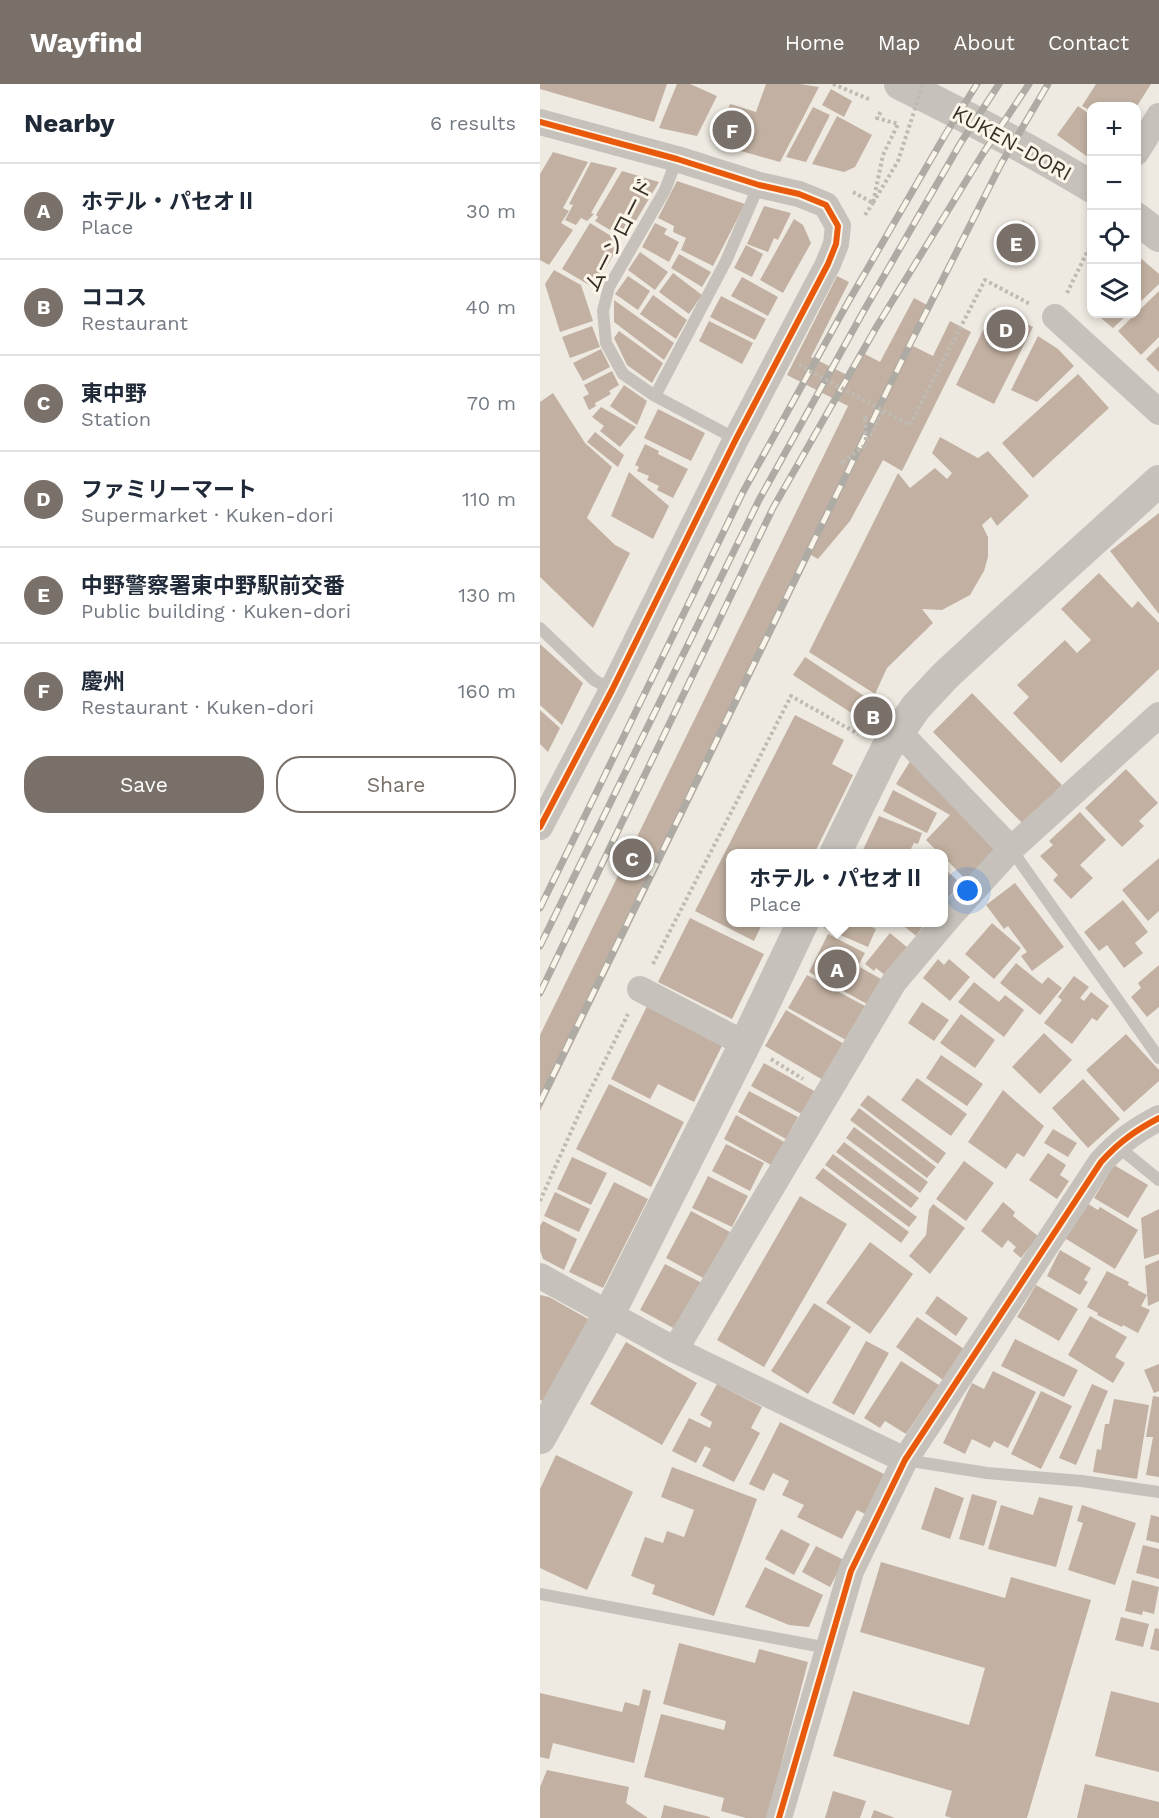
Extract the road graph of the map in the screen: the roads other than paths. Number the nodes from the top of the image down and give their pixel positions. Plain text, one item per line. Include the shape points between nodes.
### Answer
1 (900, 84) edge
2 (1159, 116) edge
3 (540, 122) edge
4 (1141, 146) edge
5 (677, 159) junction
6 (1087, 184) edge
7 (759, 185) junction
8 (1141, 221) edge
9 (1159, 236) edge
10 (1055, 317) road end
11 (655, 396) junction
12 (1159, 412) edge
13 (736, 439) junction
14 (1159, 482) edge
15 (540, 628) edge
16 (612, 690) junction
17 (1159, 715) edge
18 (892, 741) junction
19 (540, 827) edge
20 (838, 849) edge
21 (1011, 849) junction
22 (948, 918) edge
23 (801, 927) edge
24 (941, 927) edge
25 (640, 989) road end
26 (745, 1044) junction
27 (1159, 1058) edge
28 (1159, 1118) edge
29 (1116, 1145) junction
30 (1159, 1180) edge
31 (540, 1276) edge
32 (609, 1314) junction
33 (675, 1350) junction
34 (540, 1438) edge
35 (905, 1460) junction
36 (1159, 1492) edge
37 (540, 1594) edge
38 (828, 1648) junction
39 (779, 1818) edge

1 - 6 street, KUKEN-DORI
2 - 4 street
3 - 5 street
5 - 7 street
5 - 11 lane, ムーンロード via 665,190 609,287 603,311 606,343 623,374
7 - 11 lane via 726,261
7 - 13 street via 826,205 838,226 828,264
8 - 9 street
10 - 12 street
11 - 13 lane, ムーンロード
13 - 16 street
14 - 18 street via 946,675
15 - 16 lane via 594,680
16 - 19 street
17 - 21 street
18 - 20 street
18 - 21 street
21 - 22 street
21 - 27 lane
23 - 26 street
24 - 33 street via 894,982
25 - 26 street
26 - 32 street
28 - 29 street
29 - 30 lane
29 - 35 street via 1101,1162
31 - 32 street
32 - 33 street
32 - 34 street
33 - 35 street
35 - 36 lane
35 - 38 street via 850,1571
37 - 38 lane
38 - 39 street

